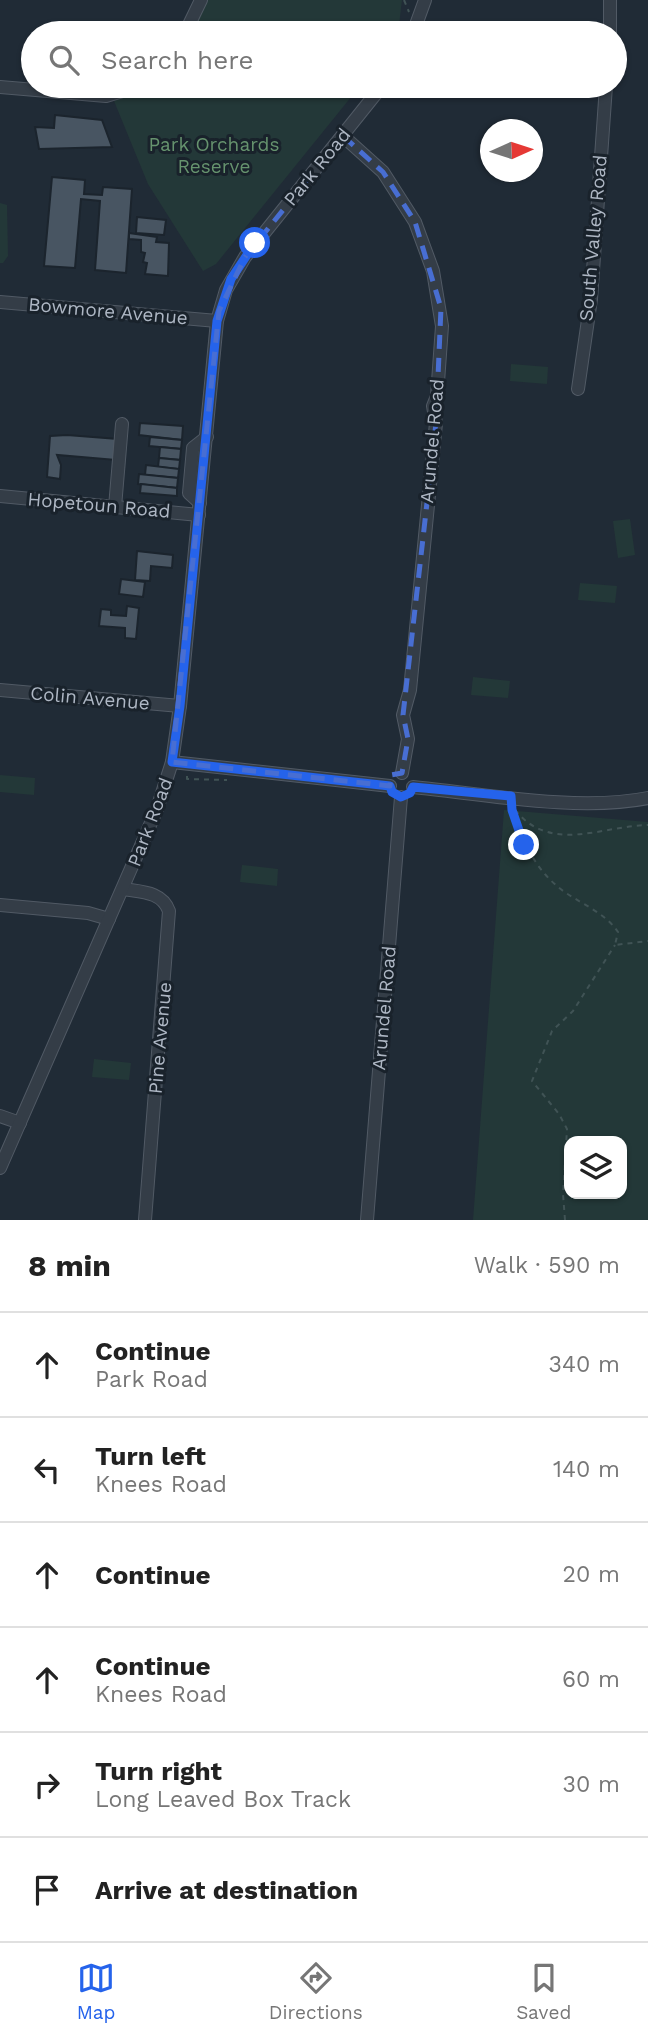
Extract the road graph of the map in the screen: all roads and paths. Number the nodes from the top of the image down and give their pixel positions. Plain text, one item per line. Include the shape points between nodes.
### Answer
1 (200, 0) edge
2 (404, 0) edge
3 (425, 0) edge
4 (610, 0) edge
5 (410, 3) edge
6 (190, 21) edge
7 (414, 21) edge
8 (418, 21) edge
9 (610, 21) edge
10 (0, 87) edge
11 (21, 89) edge
12 (373, 98) edge
13 (605, 98) edge
14 (343, 136) junction
15 (0, 302) edge
16 (217, 321) junction
17 (579, 389) dead end
18 (122, 424) dead end
19 (0, 496) edge
20 (115, 507) junction
21 (199, 509) junction
22 (0, 690) edge
23 (180, 706) junction
24 (172, 762) junction
25 (402, 773) junction
26 (390, 786) junction
27 (413, 787) junction
28 (401, 797) junction
29 (648, 798) edge
30 (648, 825) edge
31 (123, 889) junction
32 (0, 905) edge
33 (109, 919) junction
34 (648, 941) edge
35 (615, 945) junction
36 (0, 1116) edge
37 (20, 1122) junction
38 (0, 1168) edge
39 (145, 1220) edge
40 (368, 1220) edge
41 (565, 1220) edge

1 - 6 street
2 - 5 path
3 - 8 street
4 - 9 street
5 - 7 street
10 - 11 street
12 - 14 street, Park Road
13 - 17 street, South Valley Road via 591,299
14 - 16 street, Park Road via 245,257 226,290
14 - 25 street, Arundel Road via 383,172 415,222 441,308 433,406 436,423 410,690 403,715 408,739
15 - 16 street, Bowmore Avenue
16 - 21 street, Park Road
18 - 20 street
19 - 20 street, Hopetoun Road
20 - 21 street, Hopetoun Road
21 - 23 street, Park Road
22 - 23 street, Colin Avenue
23 - 24 street, Park Road
24 - 26 street
24 - 31 street, Park Road
25 - 26 street
25 - 27 street via 412,779
26 - 28 street
27 - 28 street
27 - 29 street via 586,802
28 - 40 street, Arundel Road
30 - 35 path via 627,825 600,834 554,833 527,825 512,806 532,859 562,890 611,922 618,932
31 - 33 street, Park Road
31 - 39 street, Pine Avenue via 158,896 169,911
32 - 33 street
33 - 37 street, Park Road
34 - 35 path
35 - 41 path via 573,1012 552,1031 532,1081 567,1129
36 - 37 street
37 - 38 street, Park Road

